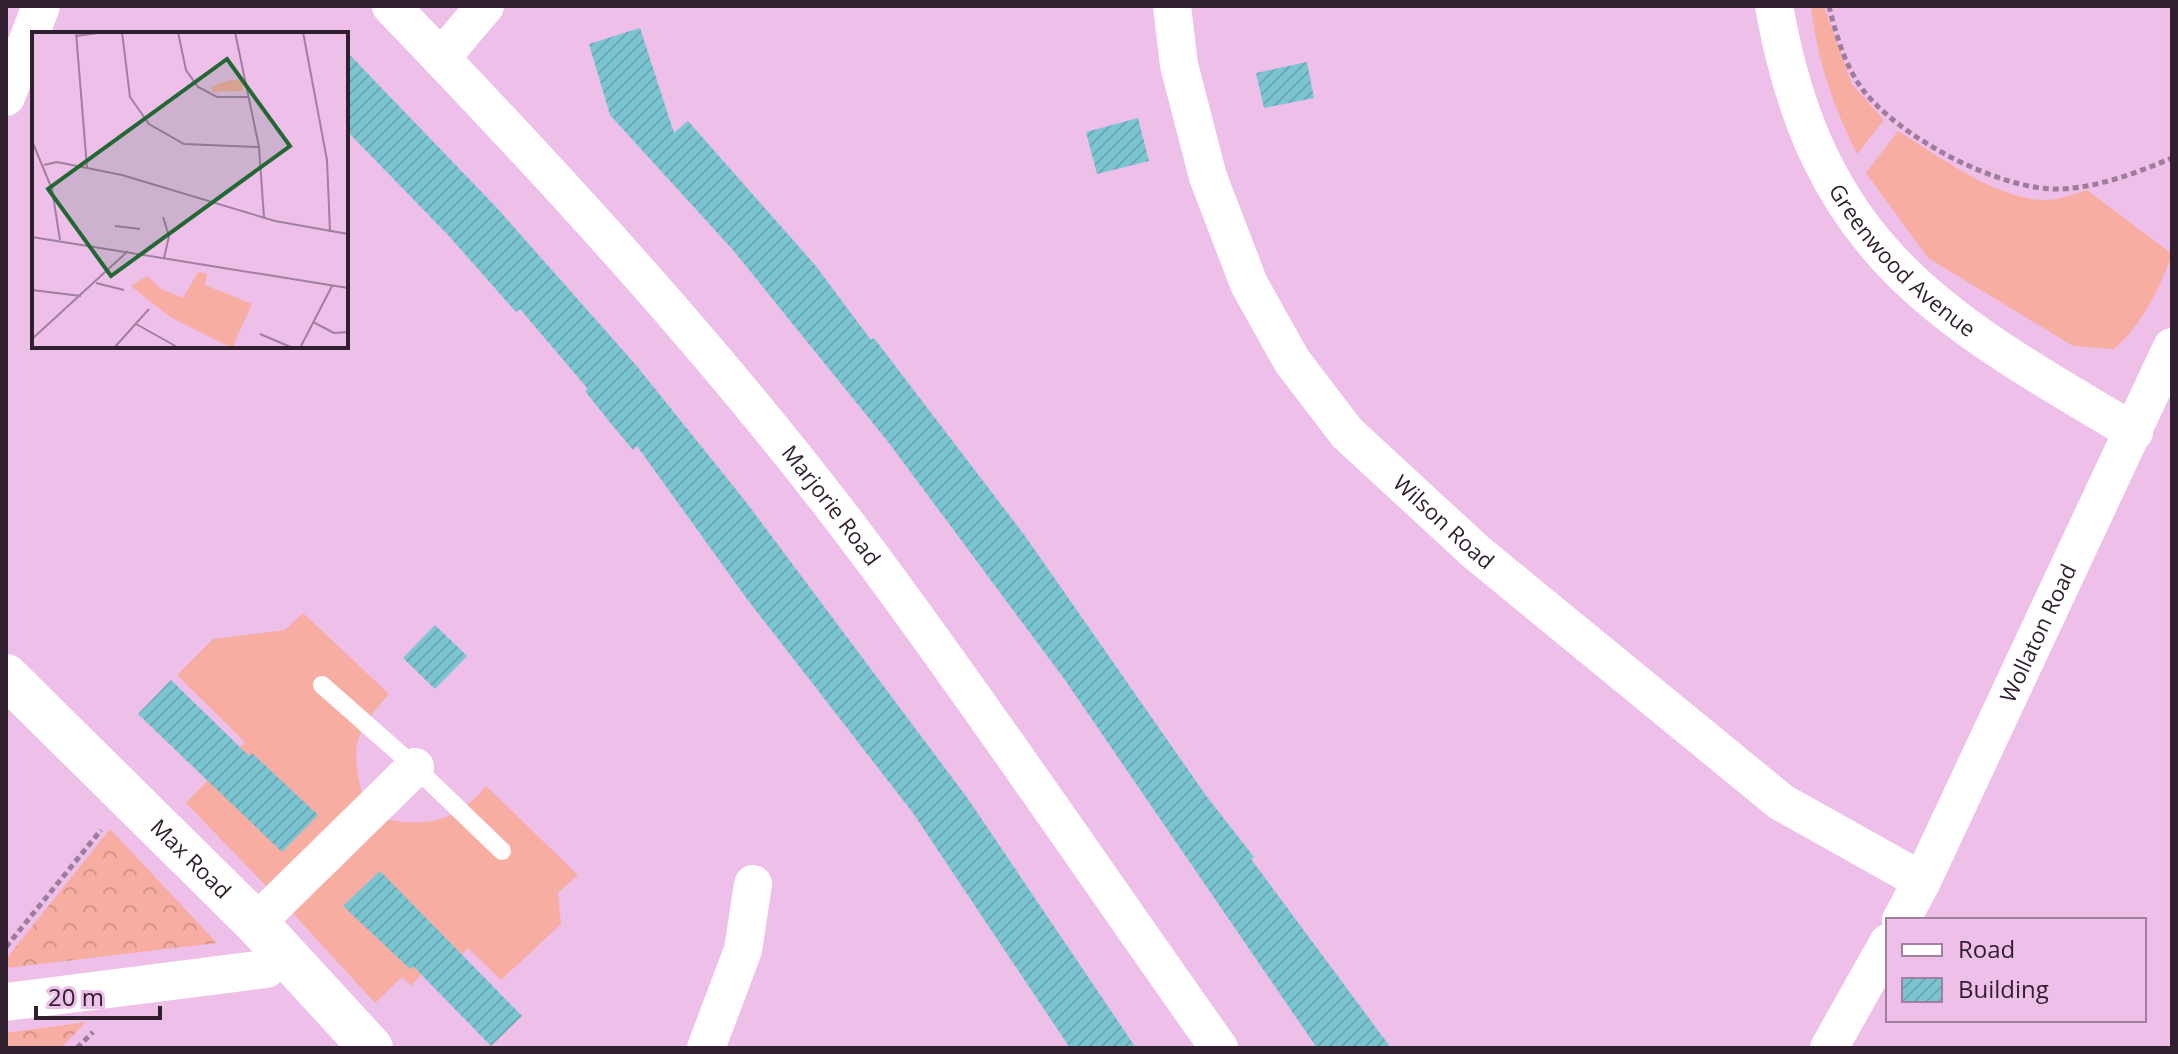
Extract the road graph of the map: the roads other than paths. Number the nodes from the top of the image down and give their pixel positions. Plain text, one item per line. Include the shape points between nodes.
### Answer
1 (41, 6) edge
2 (391, 6) edge
3 (485, 6) edge
4 (1172, 6) edge
5 (1774, 6) edge
6 (441, 58) junction
7 (6, 97) edge
8 (2172, 347) edge
9 (2134, 432) junction
10 (6, 676) edge
11 (322, 685) dead end
12 (415, 767) junction
13 (502, 851) dead end
14 (1922, 881) junction
15 (753, 884) dead end
16 (1902, 918) edge
17 (270, 938) junction
18 (1886, 947) edge
19 (6, 1002) edge
20 (371, 1048) edge
21 (706, 1048) edge
22 (1219, 1048) edge
23 (1829, 1048) edge

1 - 7 street
2 - 6 street, Marjorie Road
3 - 6 street
4 - 14 street, Wilson Road via 1179,65 1208,177 1249,284 1292,361 1347,433 1476,552 1781,802
5 - 9 street, Greenwood Avenue via 1799,112 1842,199 1877,249 1917,291 1968,329
6 - 22 street, Marjorie Road via 673,311 873,560
8 - 9 street, Wollaton Road
9 - 14 street, Wollaton Road
10 - 17 street, Max Road
11 - 12 lane
12 - 13 lane
12 - 17 street
14 - 16 street, Wollaton Road
15 - 21 street via 743,950
17 - 19 street via 266,969
17 - 20 street, Max Road
18 - 23 street

